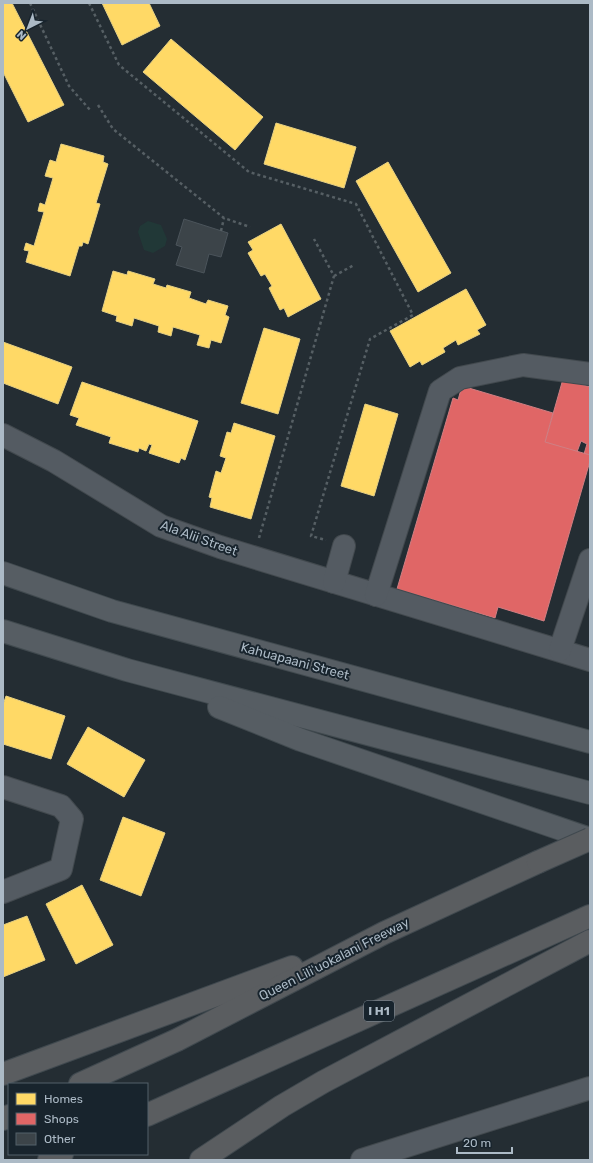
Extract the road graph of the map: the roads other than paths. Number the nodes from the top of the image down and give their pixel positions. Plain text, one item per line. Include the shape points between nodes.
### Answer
1 (590, 374) edge
2 (3, 435) edge
3 (337, 544) road end
4 (590, 560) edge
5 (3, 574) edge
6 (334, 582) junction
7 (370, 594) junction
8 (3, 631) edge
9 (560, 650) junction
10 (590, 660) edge
11 (127, 670) junction
12 (590, 742) edge
13 (3, 787) edge
14 (590, 793) edge
15 (590, 839) edge
16 (3, 892) edge
17 (590, 916) edge
18 (384, 933) junction
19 (590, 941) edge
20 (3, 1074) edge
21 (82, 1083) edge
22 (590, 1088) edge
23 (148, 1115) edge
24 (60, 1155) edge
25 (49, 1160) edge
26 (201, 1160) edge
27 (362, 1160) edge

1 - 7 street via 523,365 460,378 440,391
2 - 6 street, Ala Alii Street via 54,462 161,526
3 - 6 street
4 - 9 street
5 - 12 main road, Kahuapaani Street via 112,611
6 - 7 street, Ala Alii Street
7 - 9 street, Ala Alii Street
8 - 11 main road
9 - 10 street, Ala Alii Street
11 - 14 main road
11 - 15 main road via 301,740
13 - 16 street via 61,806 72,819 61,870
15 - 18 highway, Queen Liliʻuokalani Freeway, bridge
17 - 23 highway, I H1
18 - 20 highway
18 - 21 highway, Queen Liliʻuokalani Freeway via 177,1040
19 - 26 highway via 323,1082
22 - 27 street
24 - 25 highway

